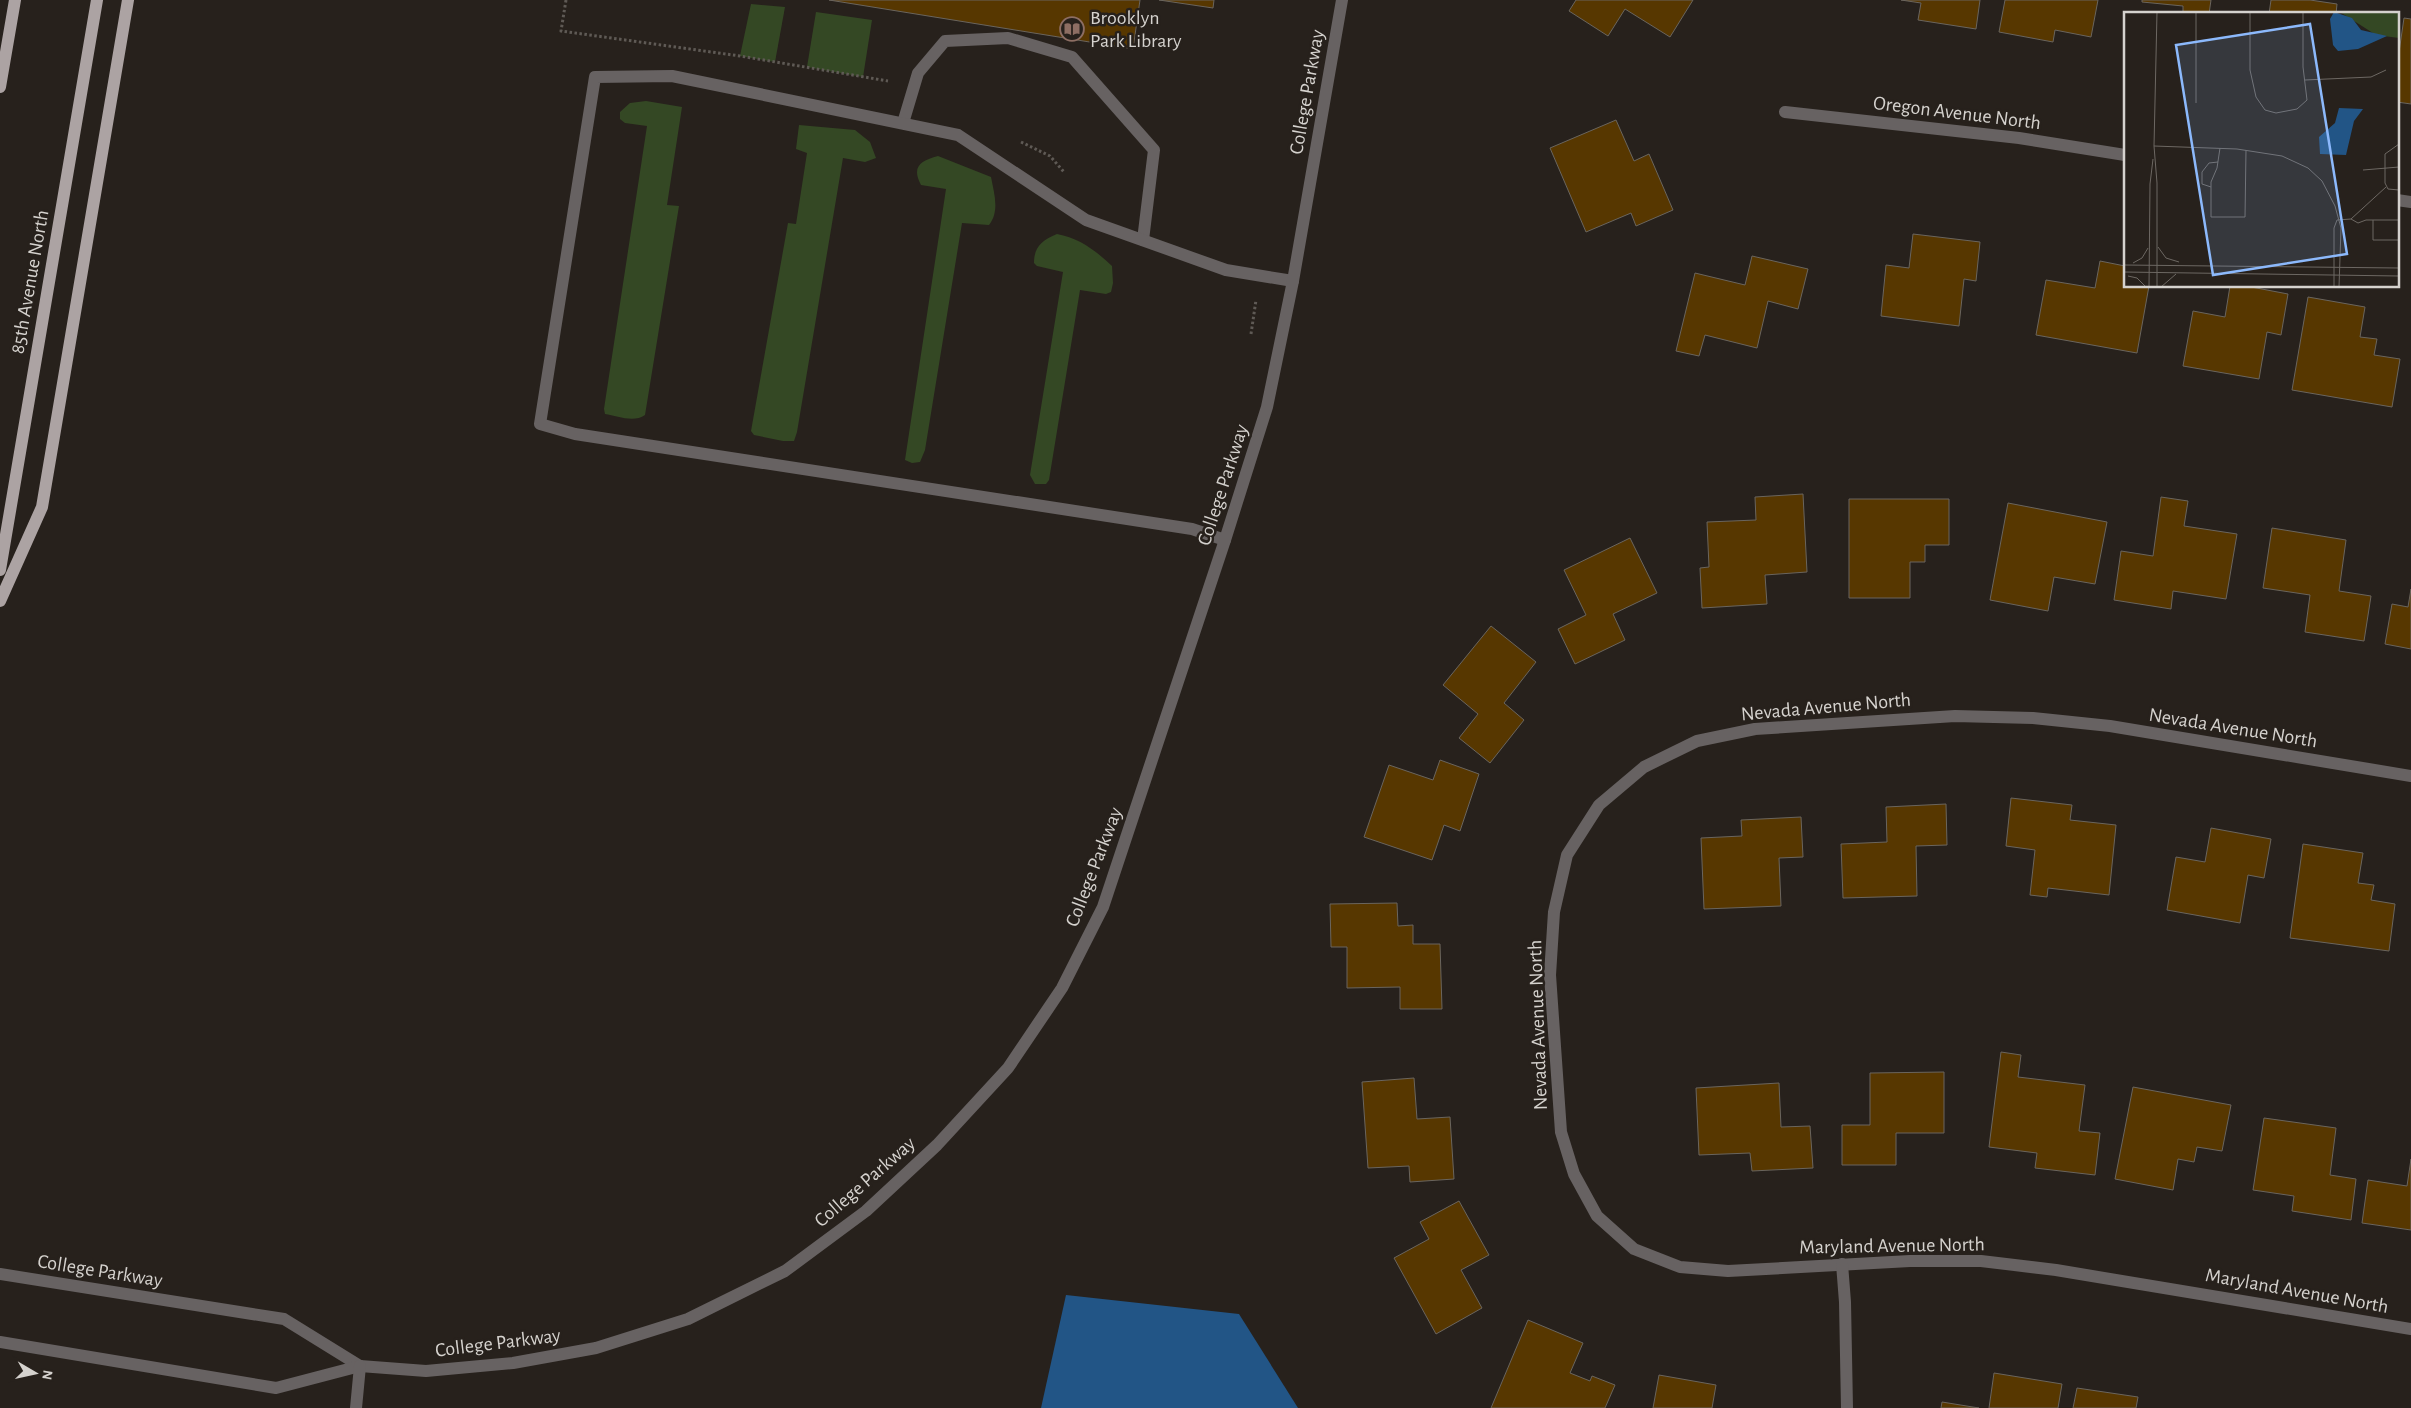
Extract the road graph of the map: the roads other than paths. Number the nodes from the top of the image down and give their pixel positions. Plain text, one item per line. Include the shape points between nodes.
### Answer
1 (15, 0) edge
2 (97, 0) edge
3 (128, 0) edge
4 (1342, 0) edge
5 (0, 87) edge
6 (1785, 112) dead end
7 (903, 123) junction
8 (2124, 155) edge
9 (2398, 200) edge
10 (2411, 202) edge
11 (1143, 240) junction
12 (1293, 281) junction
13 (1225, 540) junction
14 (0, 570) edge
15 (0, 601) edge
16 (2411, 776) edge
17 (1561, 1132) joint
18 (1842, 1264) junction
19 (0, 1274) edge
20 (2411, 1330) edge
21 (0, 1342) edge
22 (360, 1366) junction
23 (356, 1408) edge
24 (1847, 1408) edge

1 - 5 main road
2 - 14 main road, 85th Avenue North
3 - 15 main road via 42,507
4 - 12 street, College Parkway
6 - 8 street, Oregon Avenue North via 2019,138
7 - 11 street via 958,134 1086,220
7 - 11 street via 918,73 946,41 1008,38 1072,57 1154,150
7 - 13 street via 672,76 595,77 540,424 575,434 1183,527
9 - 10 street
11 - 12 street via 1226,270
12 - 13 street, College Parkway via 1267,407
13 - 22 street, College Parkway via 1102,907 1062,988 1008,1068 937,1145 866,1211 785,1271 688,1319 596,1348 513,1363 426,1371
16 - 17 street, Nevada Avenue North via 2110,726 2033,718 1955,716 1755,729 1697,741 1644,767 1599,805 1567,855 1554,912 1550,975
17 - 18 street, Maryland Avenue North via 1574,1174 1597,1216 1634,1249 1680,1267 1728,1272
18 - 20 street, Maryland Avenue North via 1981,1261
18 - 24 street
19 - 22 street, College Parkway via 284,1319
21 - 22 street, College Parkway via 276,1388
22 - 23 street

